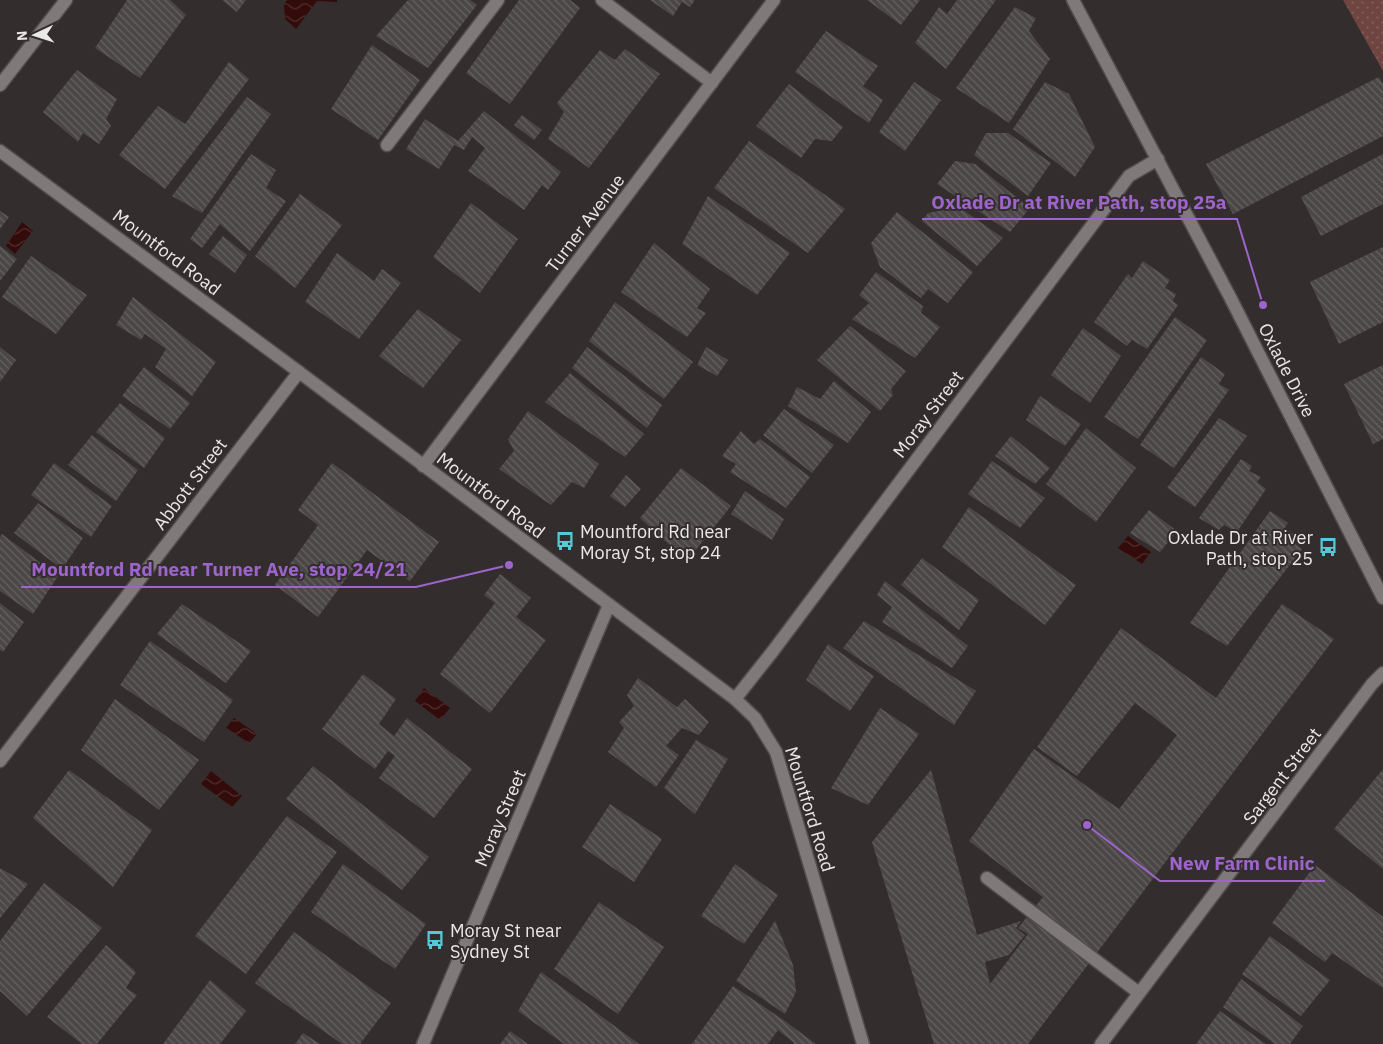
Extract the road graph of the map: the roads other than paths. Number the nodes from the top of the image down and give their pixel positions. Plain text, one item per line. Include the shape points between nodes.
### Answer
1 (66, 0) edge
2 (498, 0) edge
3 (602, 0) edge
4 (774, 0) edge
5 (1073, 0) edge
6 (712, 83) junction
7 (0, 85) edge
8 (387, 145) dead end
9 (0, 151) edge
10 (1158, 159) junction
11 (299, 372) junction
12 (423, 466) junction
13 (1383, 598) edge
14 (609, 605) junction
15 (1383, 673) edge
16 (734, 699) junction
17 (0, 761) edge
18 (987, 878) dead end
19 (1139, 993) junction
20 (423, 1044) edge
21 (863, 1044) edge
22 (1101, 1044) edge

1 - 7 street
2 - 8 street
3 - 6 street
4 - 6 street, Turner Avenue
5 - 10 street, Oxlade Drive
6 - 12 street, Turner Avenue
9 - 11 street, Mountford Road
10 - 13 street, Oxlade Drive
10 - 16 street, Moray Street via 1129,176
11 - 12 street, Mountford Road
11 - 17 street, Abbott Street
12 - 14 street, Mountford Road
14 - 16 street, Mountford Road
14 - 20 street, Moray Street
15 - 19 street, Sargent Street
16 - 21 street, Mountford Road via 756,718 776,752
18 - 19 street
19 - 22 street, Sargent Street

